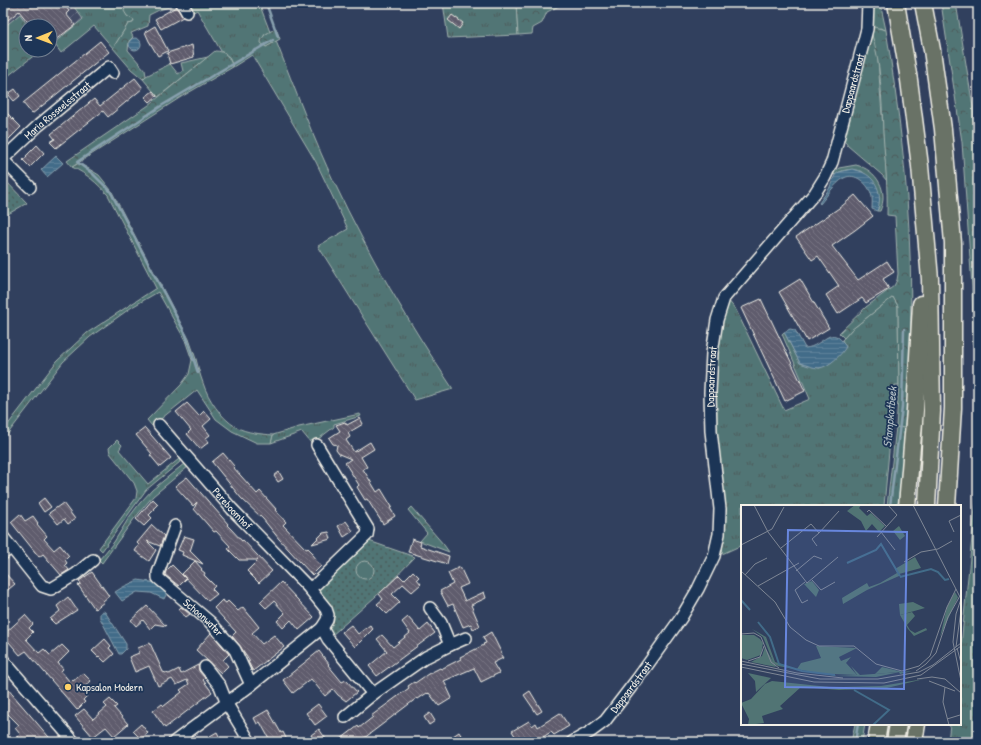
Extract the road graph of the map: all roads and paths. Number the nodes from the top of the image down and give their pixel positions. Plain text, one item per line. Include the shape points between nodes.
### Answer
1 (868, 3) edge
2 (896, 3) edge
3 (922, 3) edge
4 (113, 73) dead end
5 (3, 160) edge
6 (30, 186) dead end
7 (926, 242) junction
8 (160, 425) dead end
9 (317, 444) dead end
10 (907, 505) edge
11 (927, 505) edge
12 (947, 505) edge
13 (175, 526) dead end
14 (3, 537) edge
15 (7, 550) edge
16 (93, 560) dead end
17 (309, 588) junction
18 (430, 608) dead end
19 (322, 628) junction
20 (466, 638) dead end
21 (450, 646) junction
22 (3, 660) edge
23 (205, 667) dead end
24 (250, 686) junction
25 (373, 694) junction
26 (226, 704) junction
27 (345, 716) dead end
28 (879, 725) edge
29 (898, 725) edge
30 (917, 725) edge
31 (74, 742) edge
32 (174, 742) edge
33 (250, 742) edge
34 (572, 742) edge
35 (876, 742) edge
36 (895, 742) edge
37 (914, 742) edge

1 - 34 street, Dappaardstraat via 867,29 832,162 825,178 795,218 724,298 717,320 710,392 711,431 720,509 719,534 714,556 681,618 638,678 605,720
2 - 7 highway via 920,166
3 - 12 highway via 932,50 943,129 953,243 953,408
4 - 5 street, Maria Rosseelsstraat via 109,68 39,125
5 - 6 street
7 - 10 highway
7 - 11 highway via 930,279 932,411
8 - 17 street, Pereboomhof via 232,509
9 - 17 street via 368,528 367,535
13 - 24 street, Schoonwater via 158,578 210,622 235,650
14 - 15 street
15 - 16 street via 42,586 51,589
17 - 19 street, Pereboomhof via 328,615
18 - 21 street via 441,623
19 - 24 street
19 - 25 street via 328,640
20 - 21 street
21 - 25 street via 426,657
22 - 31 street
23 - 26 street via 220,686
24 - 26 street
25 - 27 street
26 - 32 street
26 - 33 street
28 - 35 highway
29 - 36 highway
30 - 37 highway

